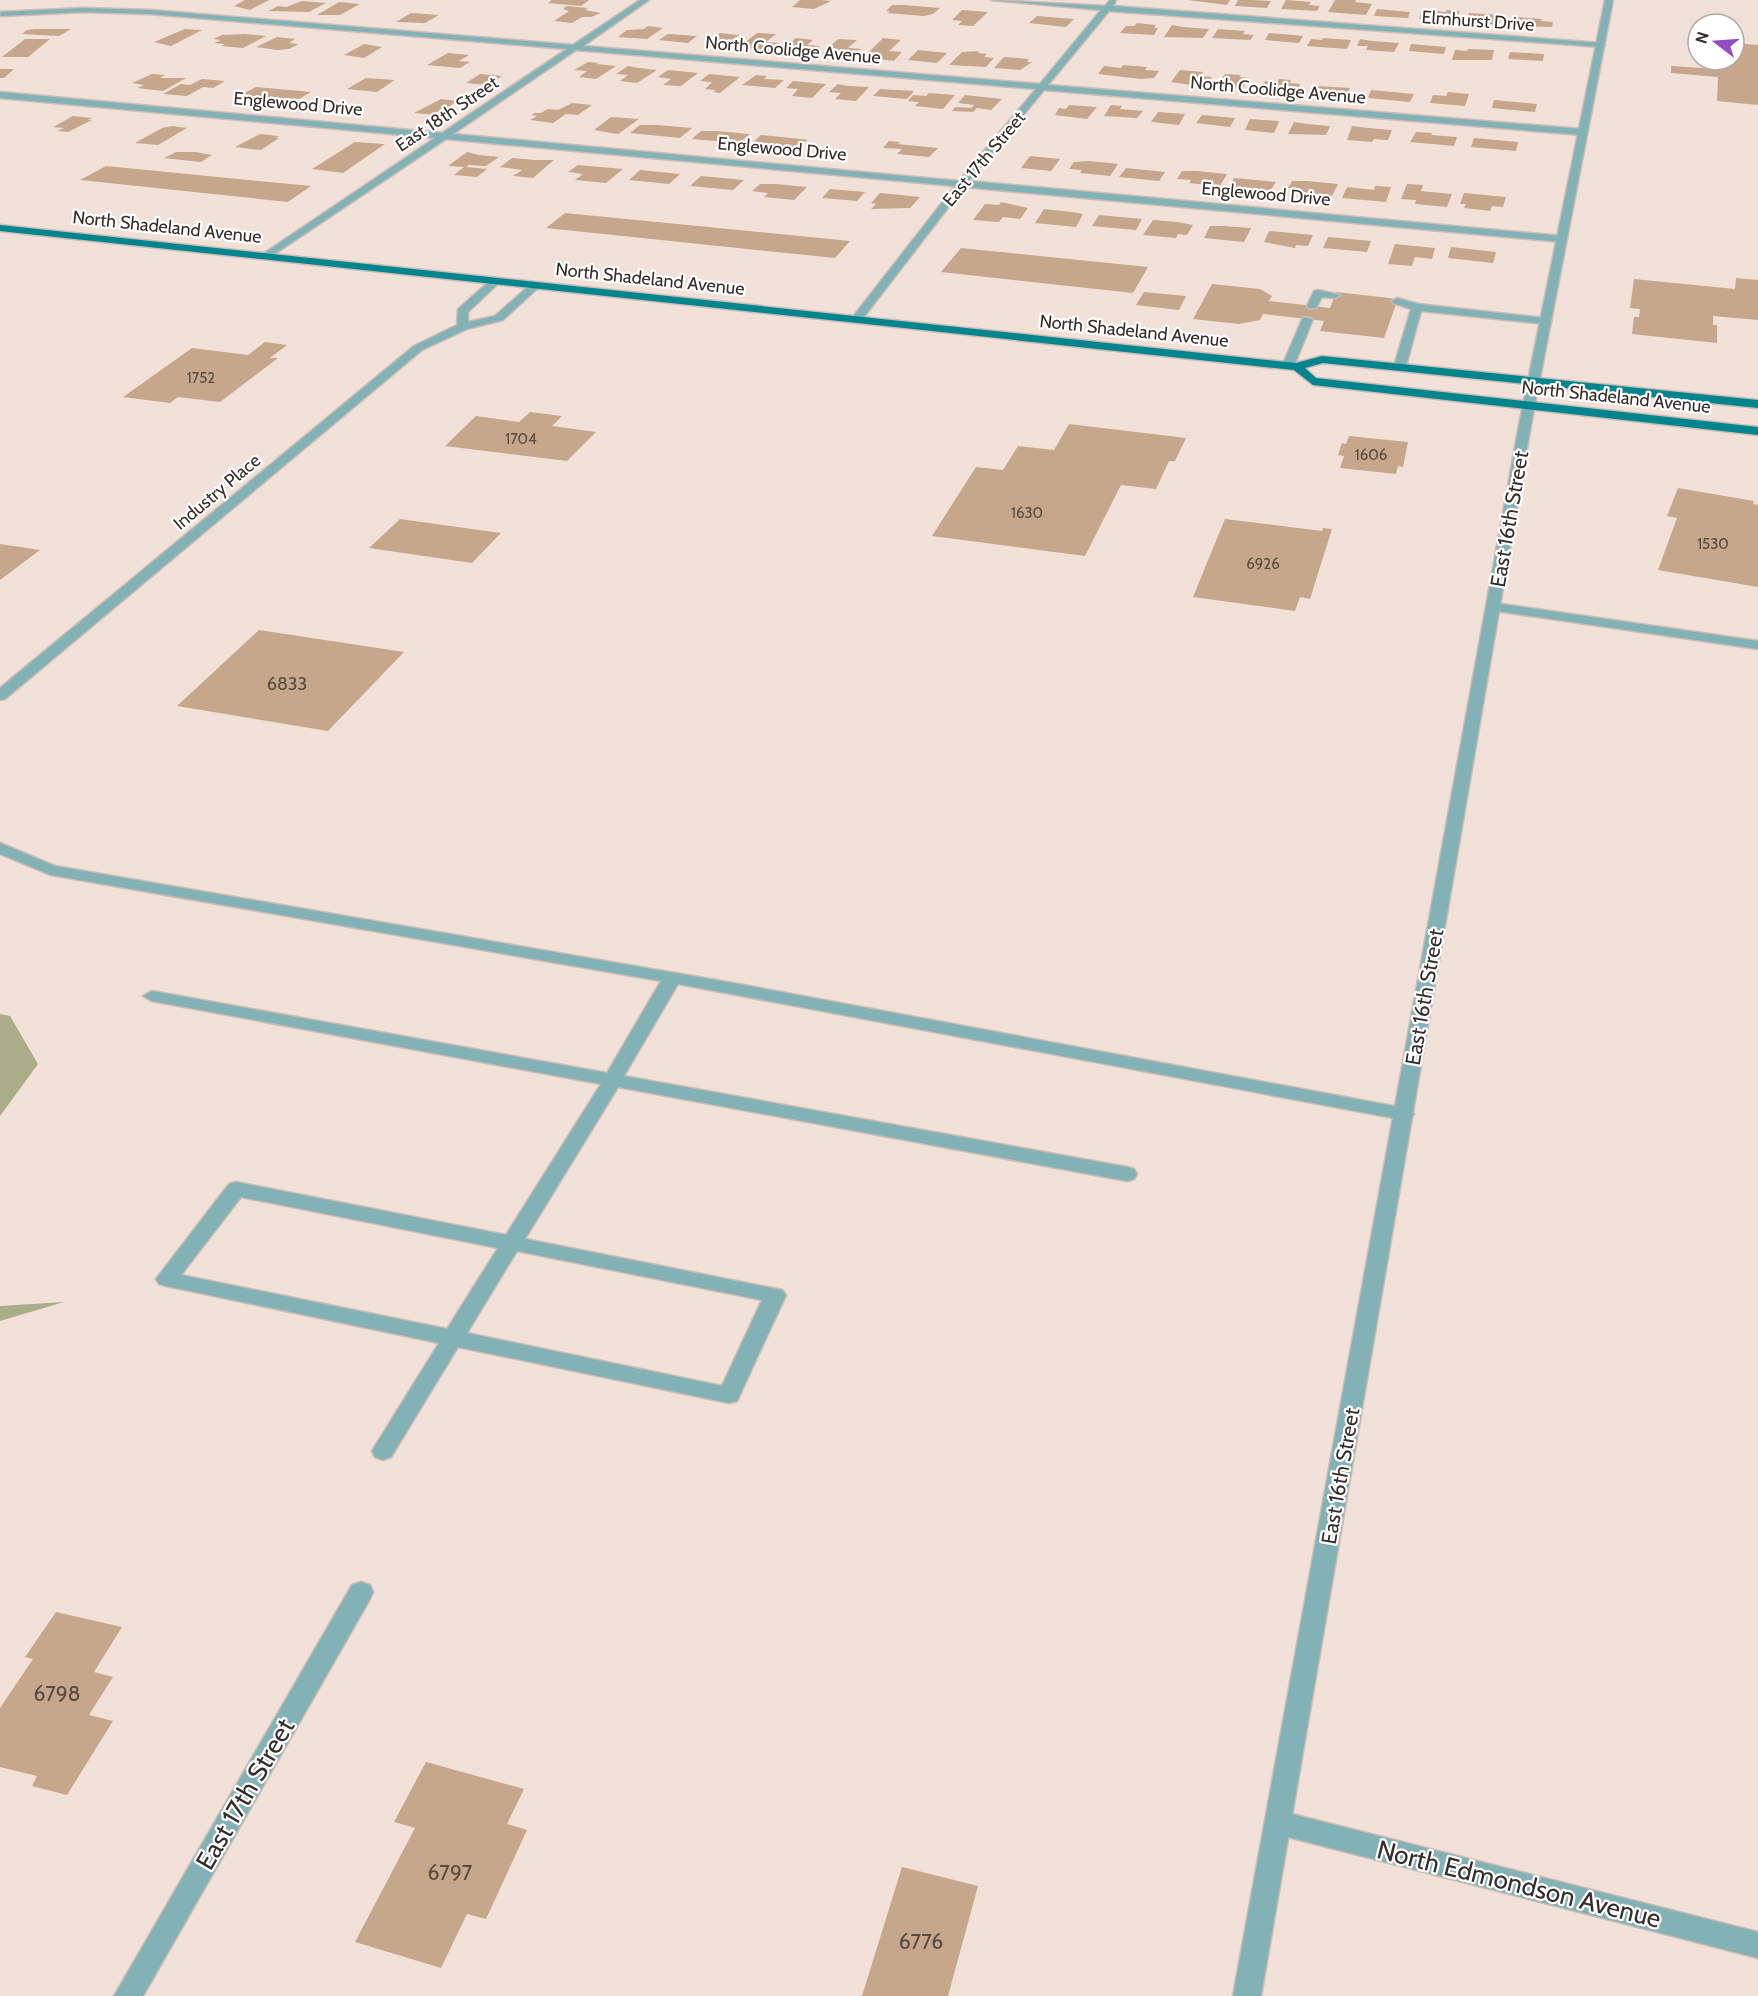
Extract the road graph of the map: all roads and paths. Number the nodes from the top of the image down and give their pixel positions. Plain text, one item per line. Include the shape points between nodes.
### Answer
1 (645, 0) edge
2 (995, 0) edge
3 (1114, 0) edge
4 (1609, 0) edge
5 (11, 3) dead end
6 (1107, 8) junction
7 (0, 14) edge
8 (1601, 45) junction
9 (575, 48) junction
10 (1043, 87) junction
11 (0, 95) edge
12 (1582, 132) junction
13 (446, 135) junction
14 (963, 182) junction
15 (0, 228) edge
16 (1562, 238) junction
17 (267, 256) junction
18 (496, 281) junction
19 (536, 285) junction
20 (1335, 295) dead end
21 (1397, 301) dead end
22 (1312, 306) dead end
23 (1417, 307) junction
24 (1307, 319) dead end
25 (856, 320) junction
26 (1545, 321) junction
27 (463, 327) junction
28 (1400, 366) junction
29 (1292, 367) junction
30 (1533, 380) junction
31 (1758, 404) edge
32 (1529, 405) junction
33 (1758, 431) edge
34 (1494, 607) junction
35 (1758, 645) edge
36 (0, 696) edge
37 (0, 848) edge
38 (672, 978) junction
39 (152, 996) dead end
40 (612, 1081) junction
41 (1404, 1114) junction
42 (1127, 1174) dead end
43 (512, 1243) junction
44 (455, 1338) junction
45 (383, 1451) dead end
46 (361, 1592) dead end
47 (1280, 1823) junction
48 (1758, 1945) edge
49 (128, 1996) edge
50 (1247, 1996) edge

1 - 9 street, East 18th Street
2 - 6 street, Elmhurst Drive
3 - 6 street, East 17th Street
4 - 8 street, East 16th Street
5 - 7 street
6 - 8 street, Elmhurst Drive
6 - 10 street, East 17th Street
7 - 9 street, North Coolidge Avenue via 150,12
8 - 12 street, East 16th Street
9 - 10 street, North Coolidge Avenue
9 - 13 street, East 18th Street
10 - 12 street, North Coolidge Avenue
10 - 14 street, East 17th Street
11 - 13 street, Englewood Drive
12 - 16 street, East 16th Street
13 - 14 street, Englewood Drive
13 - 17 street, East 18th Street
14 - 16 street, Englewood Drive
14 - 25 street, East 17th Street
15 - 17 main road, North Shadeland Avenue
16 - 26 street, East 16th Street
17 - 18 main road, North Shadeland Avenue
18 - 19 main road, North Shadeland Avenue
18 - 27 street via 462,310
19 - 25 main road, North Shadeland Avenue
19 - 27 street, Industry Place via 499,318
20 - 22 street via 1318,293
21 - 23 street
23 - 26 street
23 - 28 street
24 - 29 street
25 - 29 main road, North Shadeland Avenue
26 - 30 street, East 16th Street
27 - 36 street, Industry Place via 418,348
28 - 29 main road, North Shadeland Avenue via 1322,359
28 - 30 main road, North Shadeland Avenue
29 - 32 main road, North Shadeland Avenue via 1313,381
30 - 31 main road, North Shadeland Avenue
30 - 32 street, East 16th Street
32 - 33 main road, North Shadeland Avenue
32 - 34 street, East 16th Street
34 - 35 street
34 - 41 street, East 16th Street
37 - 38 street via 51,870
38 - 40 street
38 - 41 street
39 - 40 street
40 - 42 street
40 - 43 street
41 - 47 street, East 16th Street
43 - 44 street
43 - 44 street via 775,1295 729,1395
43 - 44 street via 236,1190 166,1279
44 - 45 street
46 - 49 street, East 17th Street
47 - 48 street, North Edmondson Avenue
47 - 50 street, East 16th Street

